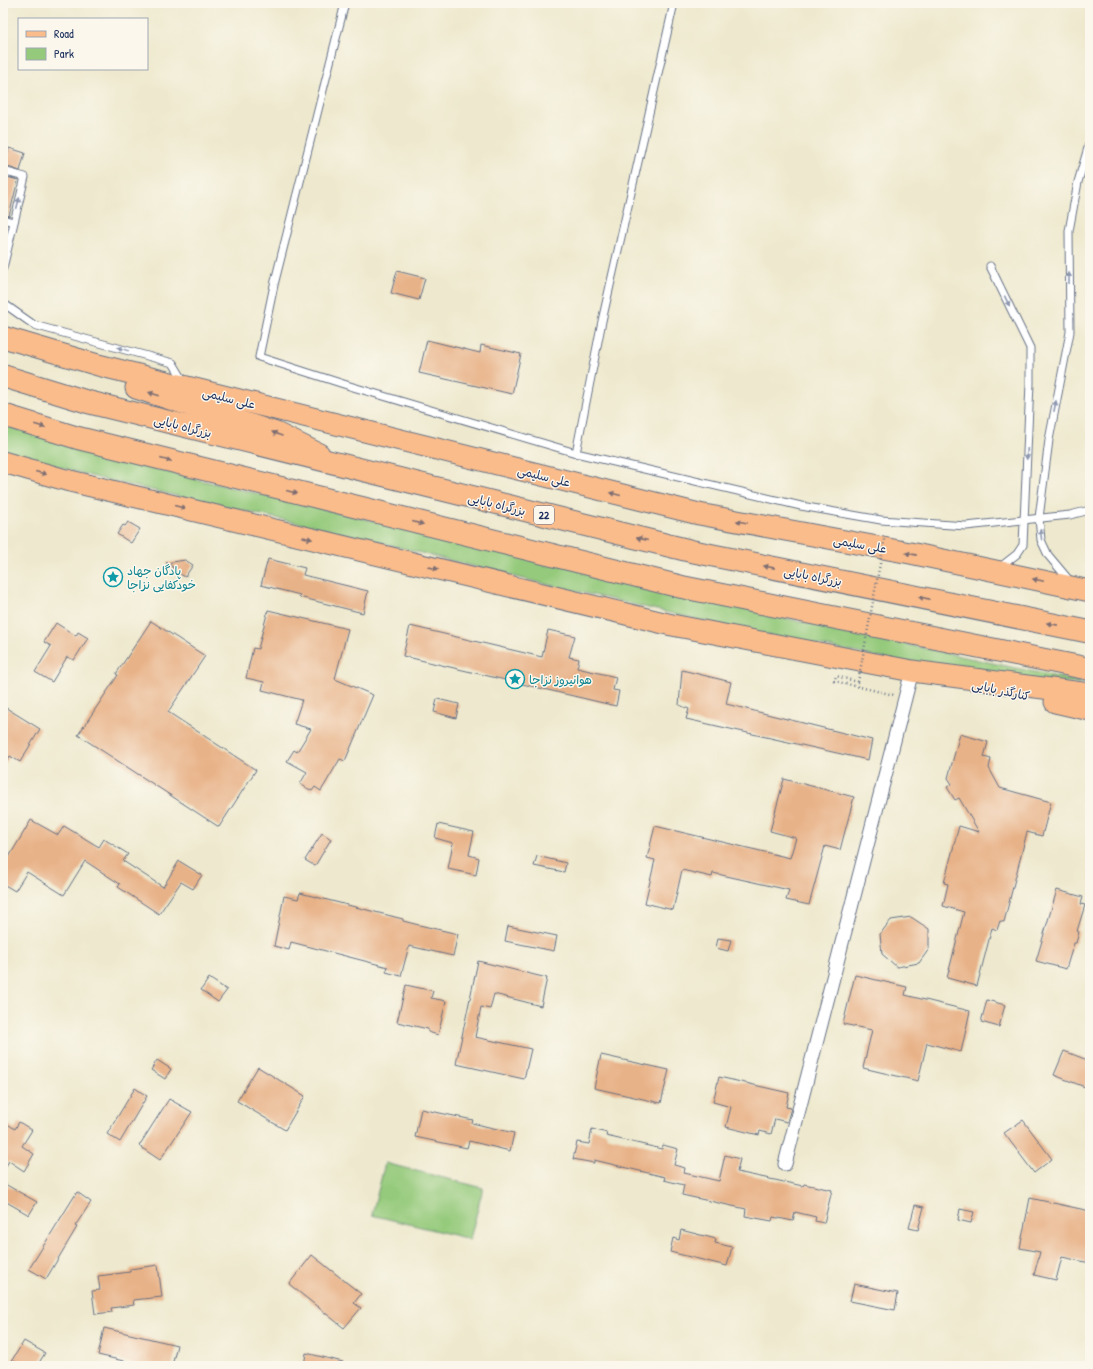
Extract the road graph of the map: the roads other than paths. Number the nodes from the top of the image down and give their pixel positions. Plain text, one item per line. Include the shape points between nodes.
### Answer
1 (345, 3) edge
2 (674, 3) edge
3 (1090, 141) edge
4 (3, 171) edge
5 (3, 219) edge
6 (13, 222) junction
7 (3, 265) edge
8 (990, 266) dead end
9 (3, 303) edge
10 (3, 337) edge
11 (3, 376) edge
12 (188, 388) junction
13 (3, 415) edge
14 (576, 453) junction
15 (3, 462) edge
16 (351, 468) junction
17 (1090, 510) edge
18 (1039, 518) junction
19 (1024, 519) junction
20 (993, 571) junction
21 (1084, 590) edge
22 (1090, 632) edge
23 (1090, 669) edge
24 (912, 671) junction
25 (1090, 694) edge
26 (1090, 710) edge
27 (785, 1164) dead end

1 - 14 lane via 276,277 259,357
2 - 14 lane via 602,321
18 -> 3 lane via 1049,440 1070,332 1069,231 1078,182
6 -> 4 lane via 25,177
5 - 6 lane
6 - 7 lane
8 -> 19 lane via 1030,348
12 -> 9 lane via 173,364 34,325
10 - 12 main road, علی سلیمی
16 -> 10 main road via 276,433 76,369
11 - 16 highway, بزرگراه بابایی / 22 via 88,402
20 -> 12 main road, علی سلیمی via 699,514
13 -> 23 highway via 78,438 682,587
14 - 19 lane via 801,506 880,520 966,526
15 -> 24 main road via 66,480 672,625
22 -> 16 highway, بزرگراه بابایی / 22 via 690,551
17 - 18 lane
18 - 19 lane
21 -> 18 lane via 1060,571 1048,555 1041,540
19 - 20 lane via 1023,545 1007,563
21 -> 20 main road, علی سلیمی
24 - 25 main road
24 - 26 main road, کنارگذر بابایی
24 - 27 street

